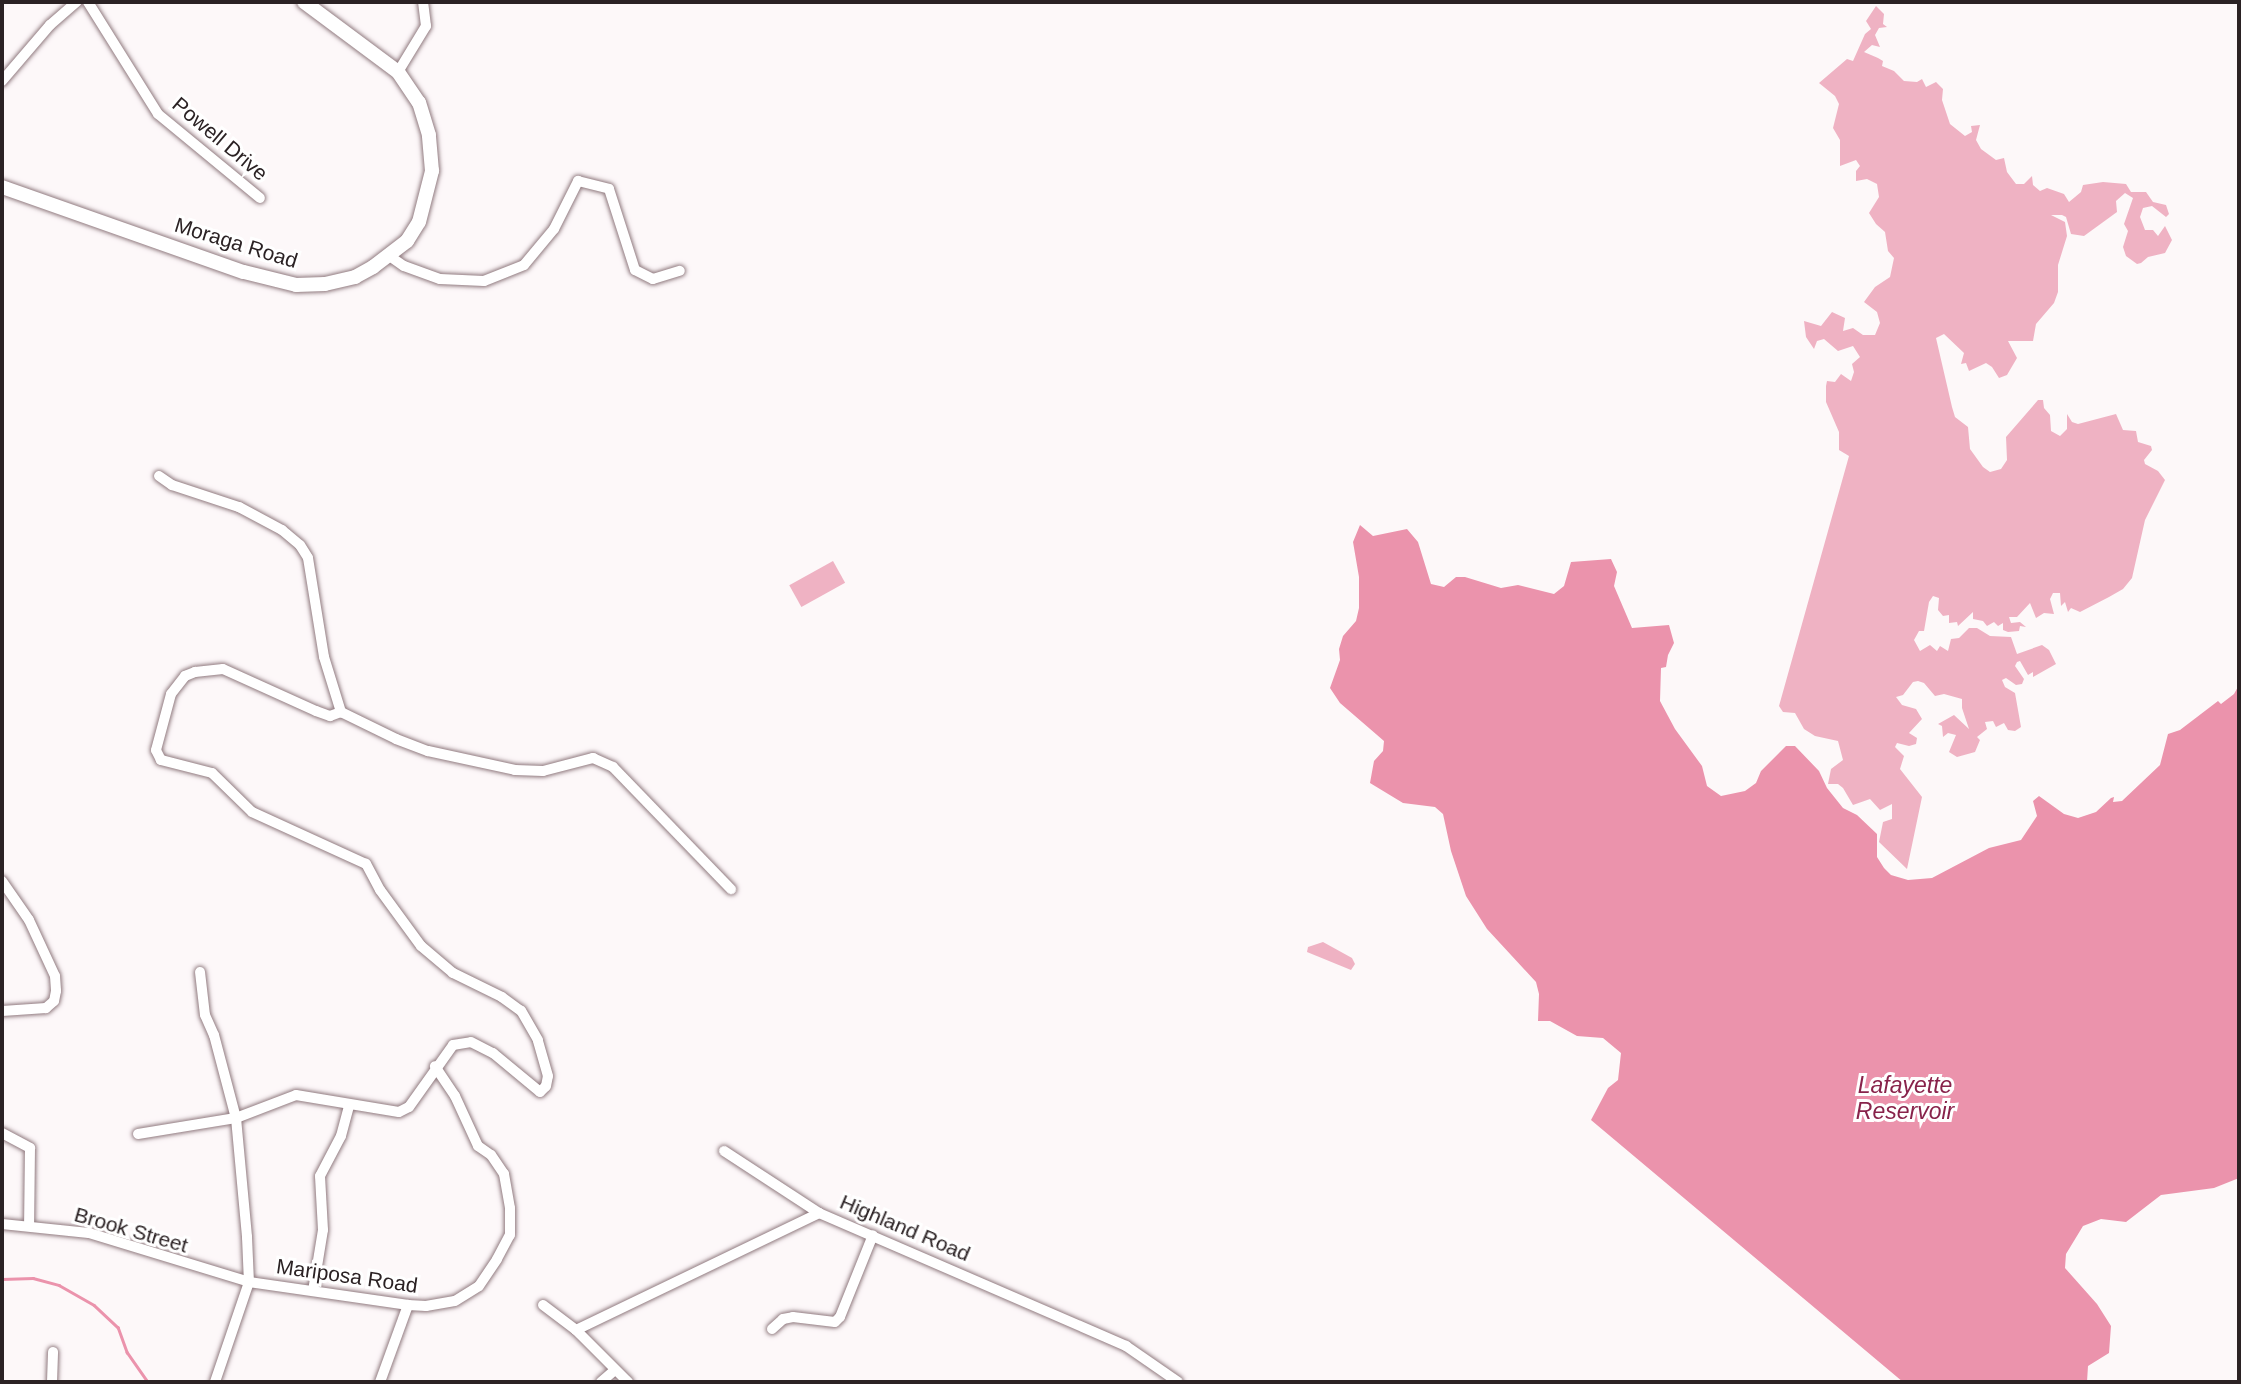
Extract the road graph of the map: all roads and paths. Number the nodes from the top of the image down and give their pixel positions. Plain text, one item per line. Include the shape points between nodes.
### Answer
1 (76, 2) edge
2 (88, 2) edge
3 (304, 2) edge
4 (423, 2) edge
5 (398, 72) junction
6 (2, 81) edge
7 (2, 187) edge
8 (260, 198) dead end
9 (388, 256) junction
10 (680, 271) dead end
11 (159, 476) dead end
12 (341, 712) junction
13 (2, 881) edge
14 (731, 889) dead end
15 (200, 972) dead end
16 (2, 1012) edge
17 (435, 1066) junction
18 (349, 1106) junction
19 (236, 1118) junction
20 (2, 1133) edge
21 (138, 1134) dead end
22 (724, 1151) dead end
23 (819, 1213) junction
24 (2, 1224) edge
25 (29, 1226) junction
26 (873, 1235) junction
27 (249, 1282) junction
28 (313, 1291) junction
29 (408, 1305) junction
30 (543, 1305) dead end
31 (772, 1329) dead end
32 (576, 1330) junction
33 (53, 1352) dead end
34 (615, 1370) junction
35 (52, 1382) edge
36 (215, 1382) edge
37 (380, 1382) edge
38 (601, 1382) edge
39 (628, 1382) edge
40 (1178, 1382) edge

1 - 6 street
2 - 8 street, Powell Drive via 158,114
3 - 5 main road, Moraga Road
4 - 5 street via 426,26
5 - 9 main road, Moraga Road via 423,114 432,171 419,222
7 - 9 main road, Moraga Road via 244,272 296,285 355,276
9 - 10 street via 440,279 484,281 524,265 554,229 578,181 609,189 635,270 653,279
11 - 12 street via 172,485 239,507 300,545 309,558 324,657
12 - 14 street via 428,751 515,770 542,771 593,758 612,767
12 - 17 street via 330,716 316,711 223,669 195,672 185,676 171,694 156,750 161,760 212,773 253,813 366,864 421,946 453,973 522,1011 538,1040 548,1076 540,1092 493,1053 471,1042 453,1045
13 - 16 street via 29,920 55,976 56,990 54,1001 46,1008
15 - 19 street via 205,1014
17 - 18 street via 409,1107 399,1112
17 - 29 street, Mariposa Road via 478,1146 504,1174 511,1230 479,1286 446,1304
18 - 19 street via 296,1095
18 - 28 street via 341,1136 320,1175 323,1230
19 - 21 street
19 - 27 street
20 - 25 street via 30,1148
22 - 23 street
23 - 26 street, Highland Road
23 - 32 street, Highland Road
24 - 25 street, Brook Street
25 - 27 street, Brook Street via 89,1233
26 - 31 street via 835,1322 793,1317
26 - 40 street, Highland Road via 1126,1346
27 - 28 street, Mariposa Road
27 - 36 street
28 - 29 street, Mariposa Road
29 - 37 street
30 - 32 street
32 - 34 street
33 - 35 street
34 - 38 street
34 - 39 street

